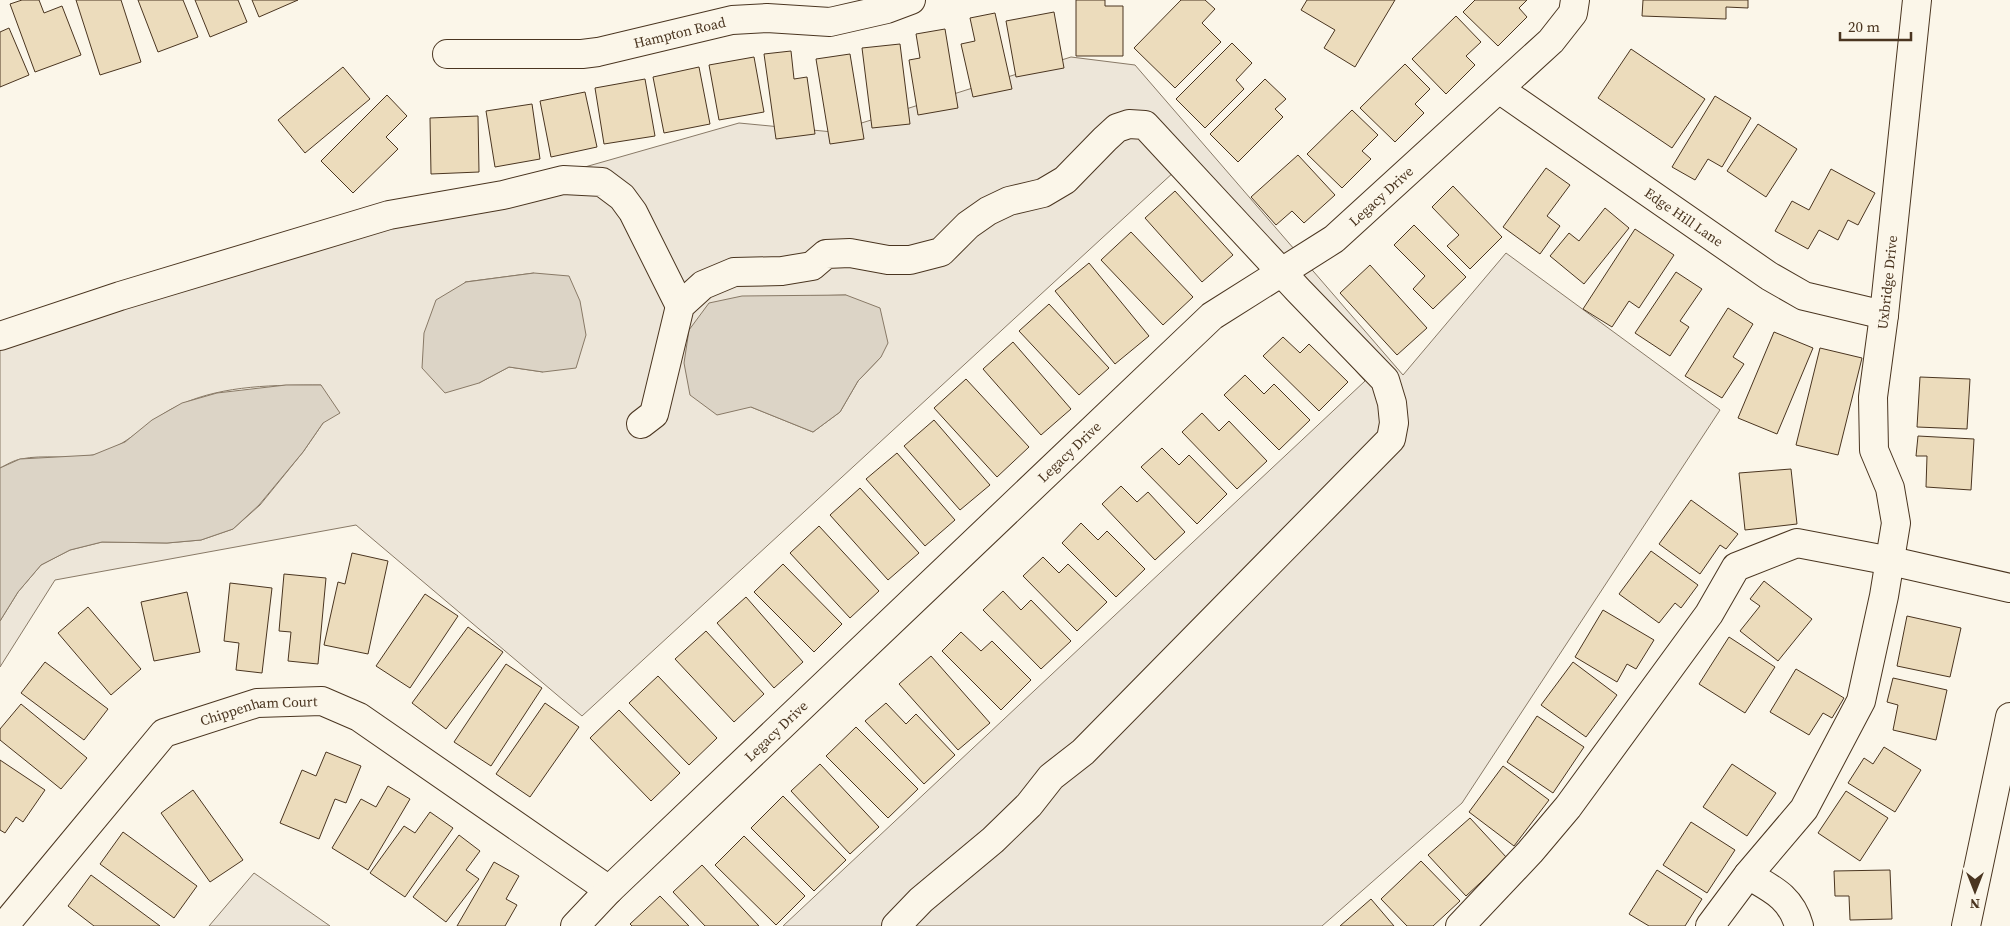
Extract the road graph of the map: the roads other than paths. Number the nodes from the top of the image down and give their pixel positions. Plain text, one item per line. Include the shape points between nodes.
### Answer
1 (1575, 0) edge
2 (1917, 0) edge
3 (894, 3) edge
4 (447, 54) dead end
5 (1498, 89) junction
6 (1282, 272) junction
7 (680, 306) junction
8 (1884, 315) junction
9 (0, 336) edge
10 (641, 424) dead end
11 (1891, 561) junction
12 (2010, 588) edge
13 (2010, 717) edge
14 (1748, 875) junction
15 (609, 890) junction
16 (4, 926) edge
17 (575, 926) edge
18 (896, 926) edge
19 (1460, 926) edge
20 (1710, 926) edge
21 (1800, 926) edge
22 (1966, 926) edge

1 - 5 street, Legacy Drive via 1574,13 1552,41
2 - 8 street, Uxbridge Drive
3 - 4 street, Hampton Road via 830,22 767,18 732,20 590,53
5 - 6 street, Legacy Drive via 1334,239
5 - 8 street, Edge Hill Lane via 1769,276 1804,296
6 - 7 street via 1145,125 1129,124 1117,128 1065,180 1043,193 1009,201 988,211 968,225 941,252 903,260 850,253 826,254 812,266 782,271 734,272 703,285
6 - 15 street, Legacy Drive via 1212,316
6 - 18 street via 1385,380 1392,403 1394,423 1391,439 1083,752 1051,777 1029,805 993,840 921,900
7 - 9 street via 633,212 622,197 602,182 563,180 503,195 389,215 120,296
7 - 10 street via 654,414
8 - 11 street, Uxbridge Drive via 1873,397 1874,450 1890,488 1896,523
11 - 12 street
11 - 14 street, Uxbridge Drive via 1861,701 1804,809
11 - 19 street via 1797,543 1736,567 1709,614 1568,807
13 - 22 street
14 - 20 street, Uxbridge Drive
14 - 21 street via 1783,896
15 - 16 street, Chippenham Court via 359,717 322,702 257,704 164,733
15 - 17 street, Legacy Drive

